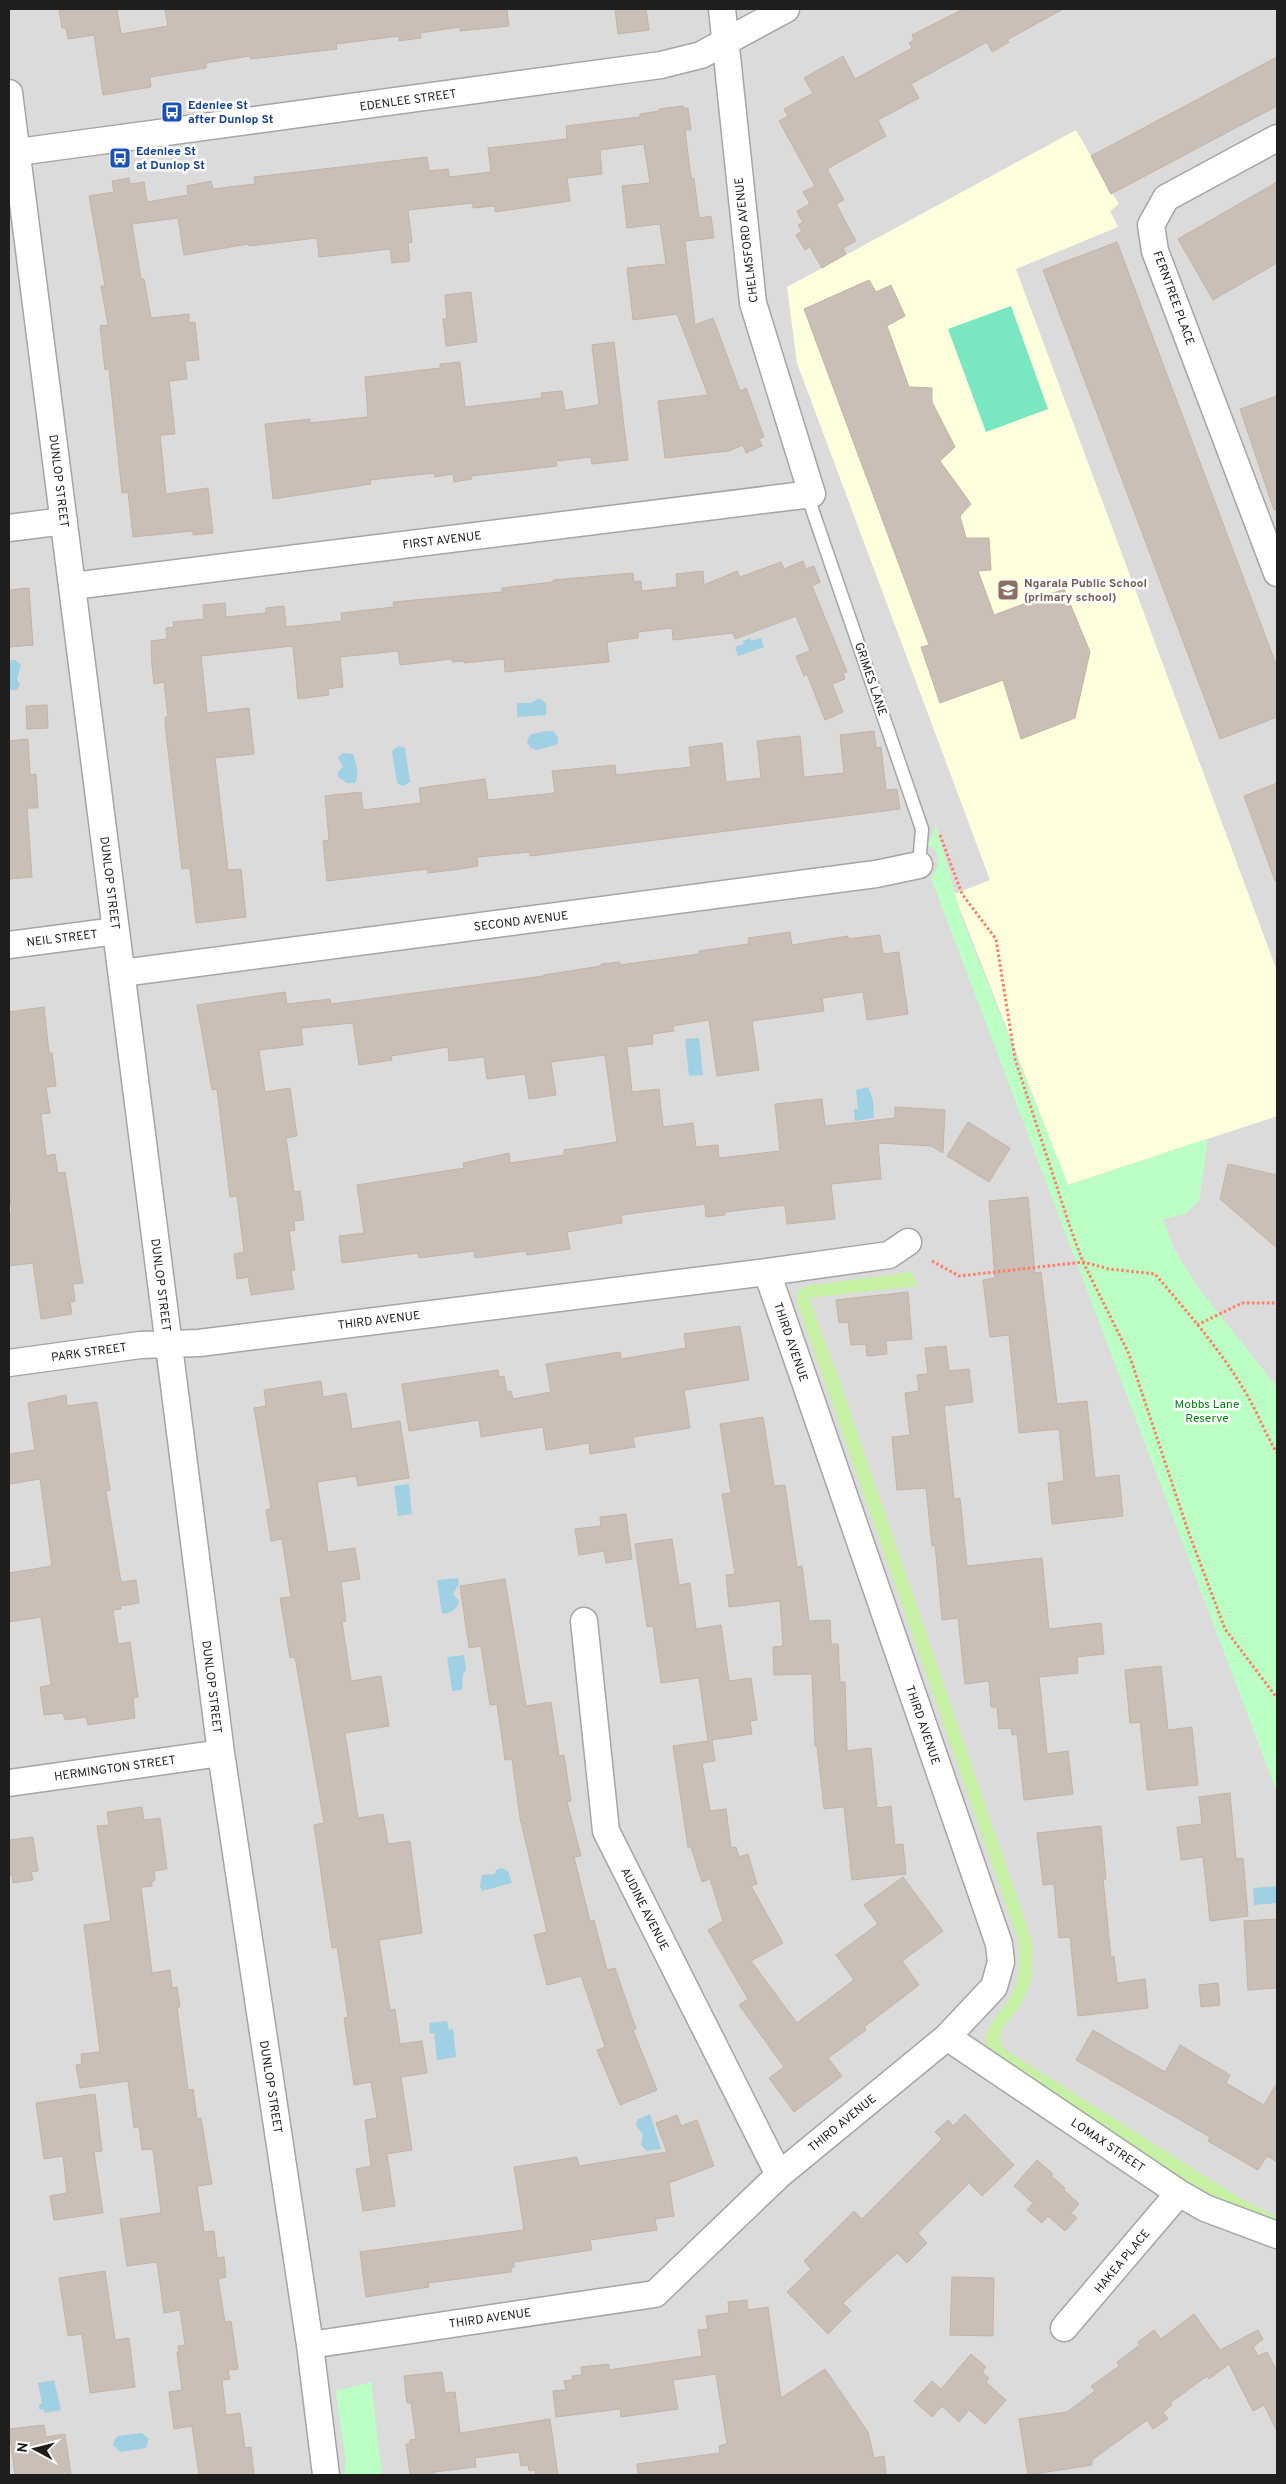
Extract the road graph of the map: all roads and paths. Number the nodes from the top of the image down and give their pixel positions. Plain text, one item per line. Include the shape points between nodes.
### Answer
1 (722, 9) edge
2 (786, 9) edge
3 (725, 42) junction
4 (9, 92) edge
5 (1277, 138) edge
6 (18, 152) junction
7 (812, 494) junction
8 (1267, 514) edge
9 (64, 521) junction
10 (9, 528) edge
11 (1277, 573) edge
12 (73, 586) junction
13 (940, 834) dead end
14 (919, 865) joint
15 (116, 931) junction
16 (9, 945) edge
17 (122, 973) junction
18 (908, 1242) dead end
19 (932, 1261) dead end
20 (1083, 1262) junction
21 (767, 1272) junction
22 (1277, 1303) edge
23 (1197, 1325) junction
24 (169, 1344) junction
25 (9, 1362) edge
26 (1277, 1453) edge
27 (584, 1622) dead end
28 (1277, 1698) edge
29 (221, 1753) junction
30 (9, 1783) edge
31 (948, 2037) junction
32 (779, 2175) junction
33 (1179, 2193) junction
34 (1277, 2235) edge
35 (1064, 2328) dead end
36 (310, 2345) junction
37 (326, 2475) edge

1 - 3 street, CHELMSFORD AVENUE
2 - 3 street, EDENLEE STREET
3 - 6 street, EDENLEE STREET via 694,57 649,68
3 - 7 street, CHELMSFORD AVENUE via 753,303
4 - 6 street, DUNLOP STREET
5 - 8 street, FERNTREE PLACE via 1166,198 1151,225 1155,251
6 - 9 street, DUNLOP STREET
7 - 12 street, FIRST AVENUE
7 - 14 lane, GRIMES LANE via 811,506 922,829
8 - 11 street, FERNTREE PLACE
9 - 10 street
9 - 12 street, DUNLOP STREET
12 - 15 street, DUNLOP STREET
13 - 20 path via 962,894 996,939 1015,1059
14 - 17 street, SECOND AVENUE via 876,874
15 - 16 street, NEIL STREET
15 - 17 street, DUNLOP STREET
17 - 24 street, DUNLOP STREET
18 - 21 street via 889,1255
19 - 20 path via 959,1276
20 - 23 path via 1109,1269 1155,1274
20 - 28 path via 1130,1354 1188,1531 1225,1629
21 - 24 street, THIRD AVENUE via 199,1343
21 - 31 street, THIRD AVENUE via 999,1944 1001,1962 994,1987
22 - 23 path via 1242,1303
23 - 26 path via 1251,1402
24 - 25 street, PARK STREET via 140,1344
24 - 29 street, DUNLOP STREET
27 - 32 street, AUDINE AVENUE via 606,1831
29 - 30 street, HERMINGTON STREET
29 - 36 street, DUNLOP STREET
31 - 32 street, THIRD AVENUE
31 - 33 street, LOMAX STREET
32 - 36 street, THIRD AVENUE via 655,2294
33 - 34 street, LOMAX STREET via 1205,2208
33 - 35 street, HAKEA PLACE
36 - 37 street, DUNLOP STREET

